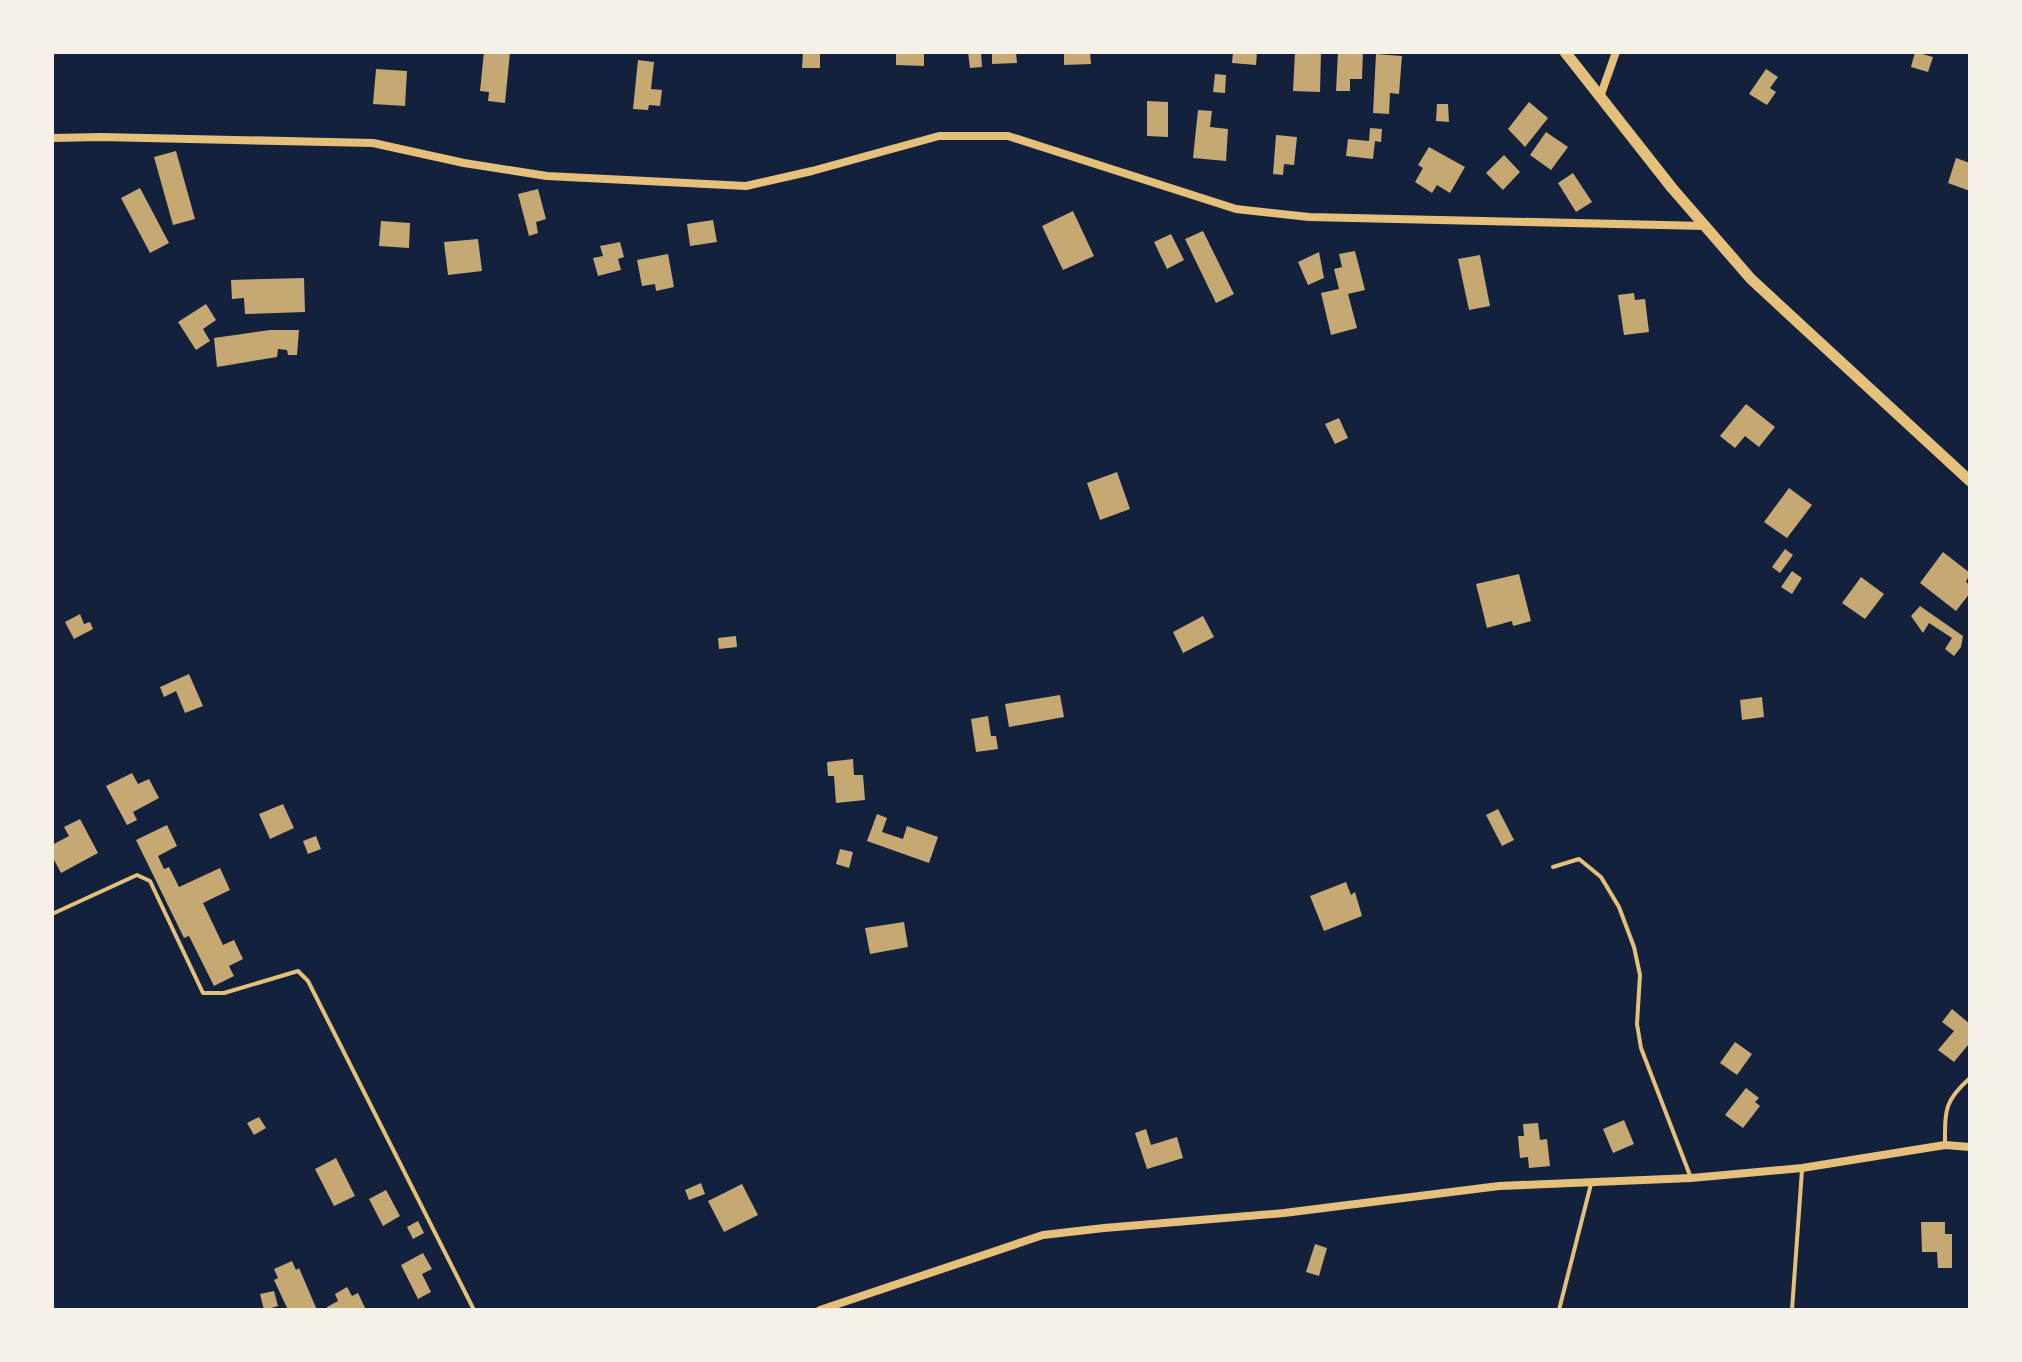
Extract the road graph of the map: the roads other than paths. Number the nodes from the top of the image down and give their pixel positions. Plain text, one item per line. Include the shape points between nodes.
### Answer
1 (1565, 52) edge
2 (1616, 52) edge
3 (1600, 97) junction
4 (52, 138) edge
5 (1706, 226) junction
6 (1970, 481) edge
7 (1553, 867) dead end
8 (52, 914) edge
9 (1970, 1078) edge
10 (1945, 1145) junction
11 (1970, 1147) edge
12 (1802, 1168) junction
13 (1691, 1178) junction
14 (1592, 1181) junction
15 (474, 1310) edge
16 (820, 1310) edge
17 (1559, 1310) edge
18 (1792, 1310) edge

1 - 3 main road
2 - 3 street
3 - 5 main road
4 - 5 street via 373,143 547,176 746,186 939,136 1008,136 1236,209 1309,217
5 - 6 main road via 1751,279
7 - 13 lane via 1579,859 1601,877 1619,907 1640,975 1641,1048
8 - 15 lane via 137,875 150,881 203,993 224,993 298,971 308,981
9 - 10 lane via 1951,1094
10 - 11 street
10 - 12 street
12 - 13 street
12 - 18 lane
13 - 14 street
14 - 16 street via 1499,1186 1043,1235
14 - 17 lane

